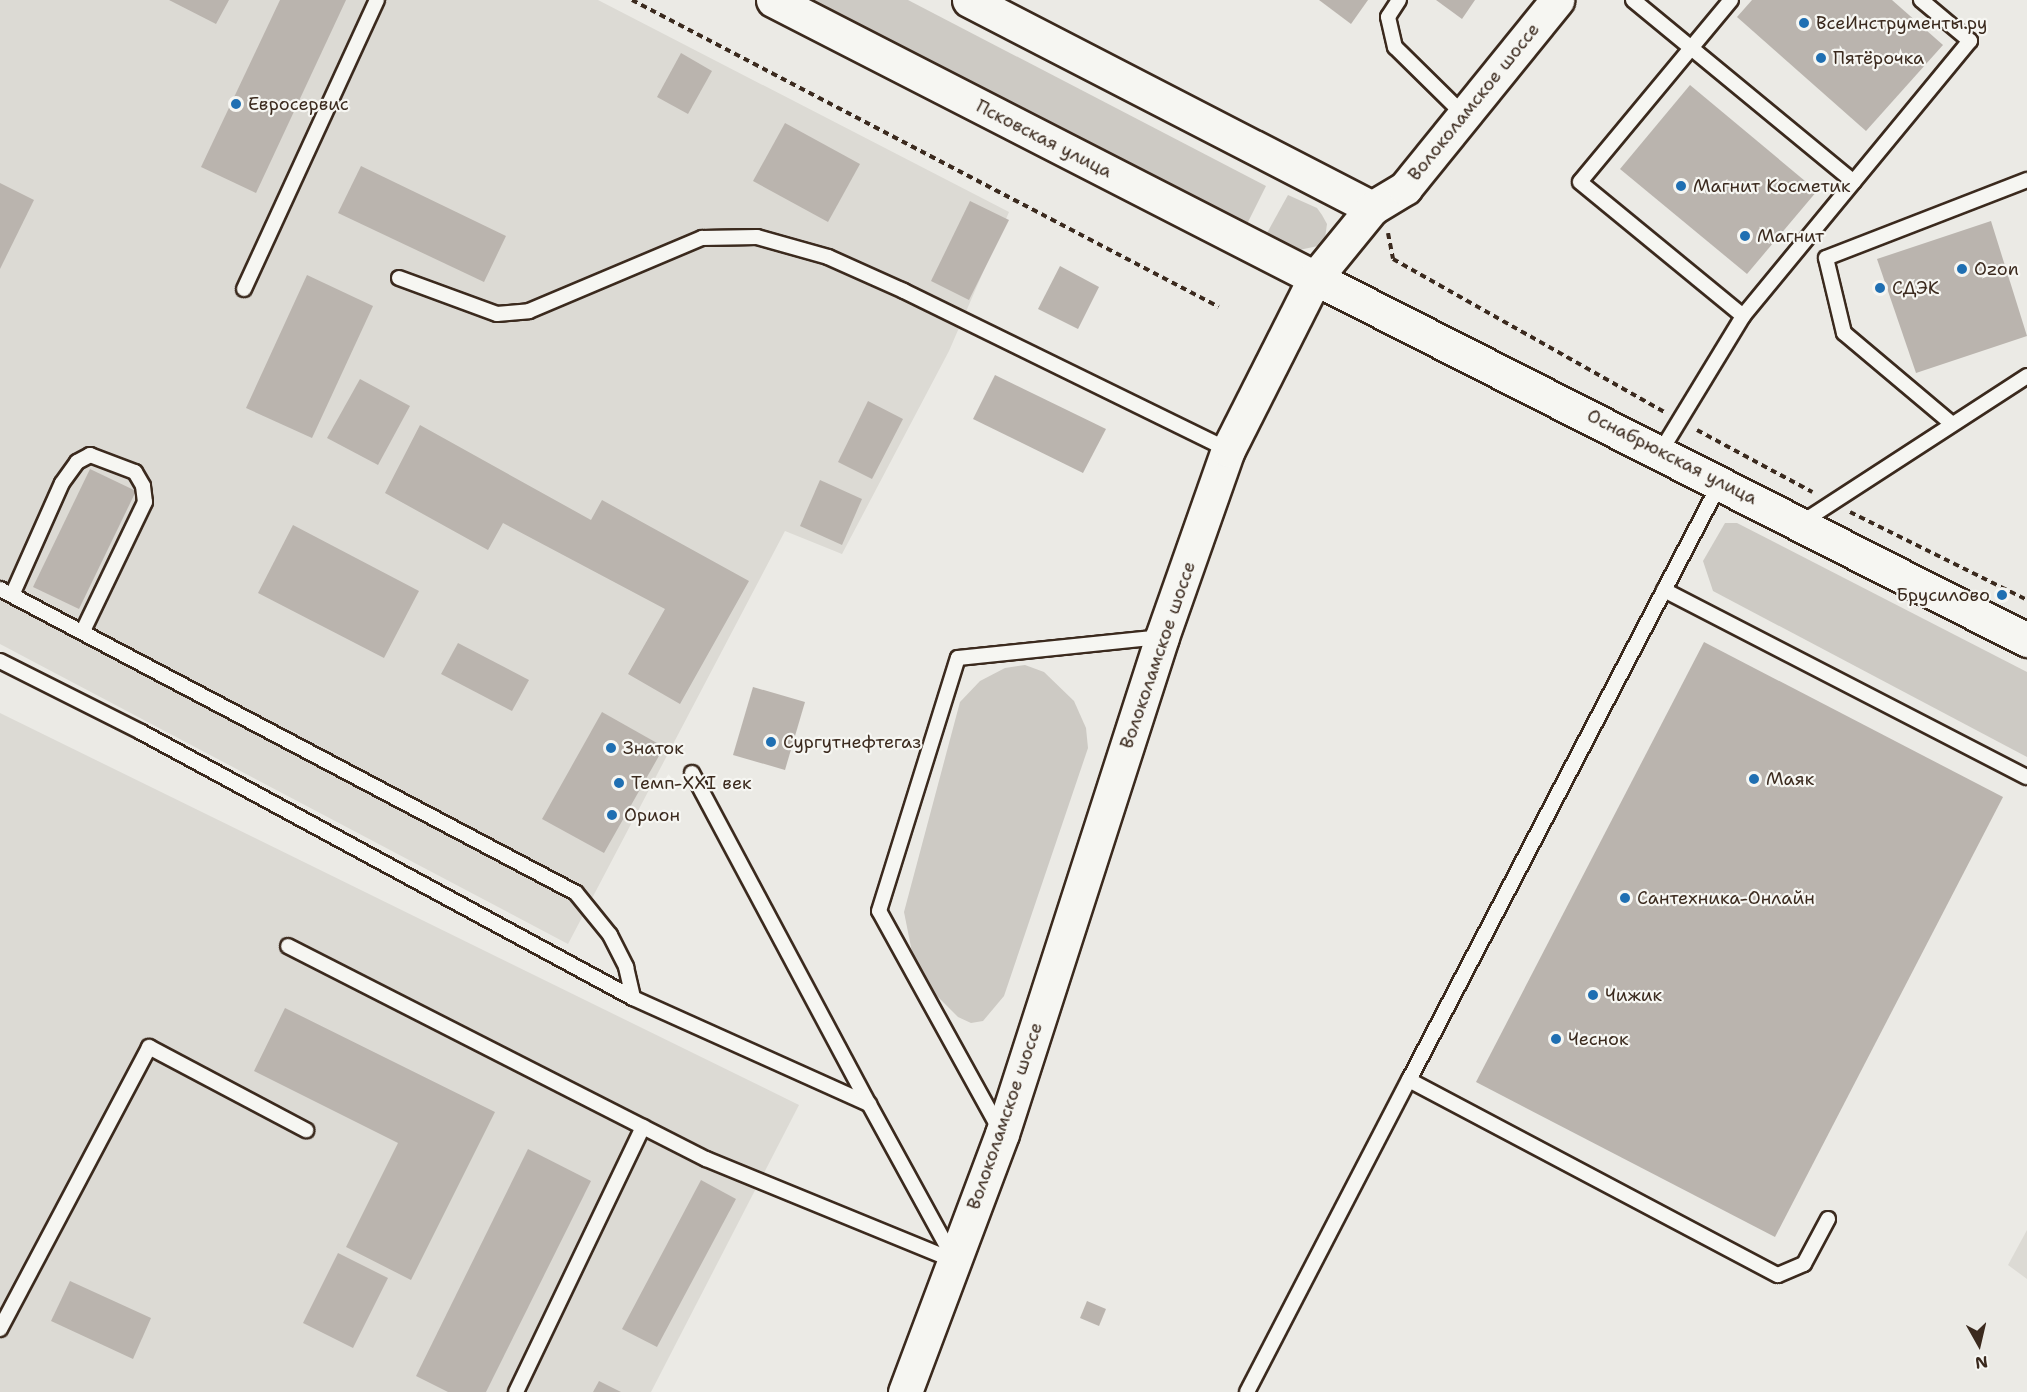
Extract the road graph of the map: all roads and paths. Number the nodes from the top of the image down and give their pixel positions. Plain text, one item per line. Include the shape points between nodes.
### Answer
1 (377, 0) edge
2 (632, 0) edge
3 (773, 0) edge
4 (969, 0) edge
5 (1399, 0) edge
6 (1557, 0) edge
7 (1633, 0) edge
8 (1731, 0) edge
9 (1921, 0) edge
10 (1691, 48) junction
11 (1464, 115) junction
12 (2027, 180) edge
13 (1854, 182) junction
14 (1380, 217) junction
15 (399, 278) dead end
16 (1315, 278) junction
17 (244, 289) dead end
18 (1218, 308) dead end
19 (1743, 316) junction
20 (2027, 376) edge
21 (1680, 421) junction
22 (1951, 423) junction
23 (1228, 450) junction
24 (1661, 451) junction
25 (1721, 481) junction
26 (1832, 503) junction
27 (1801, 523) junction
28 (7, 591) edge
29 (1664, 591) junction
30 (2027, 600) edge
31 (83, 631) junction
32 (1162, 637) junction
33 (2027, 640) edge
34 (0, 661) edge
35 (692, 773) dead end
36 (2027, 777) edge
37 (288, 946) dead end
38 (633, 998) junction
39 (1409, 1080) junction
40 (869, 1104) junction
41 (643, 1127) junction
42 (306, 1130) dead end
43 (1002, 1134) junction
44 (1828, 1219) dead end
45 (955, 1261) junction
46 (0, 1329) edge
47 (516, 1392) edge
48 (905, 1392) edge
49 (1247, 1392) edge

1 - 17 lane
2 - 18 path
3 - 16 main road, Псковская улица
4 - 14 main road
5 - 11 lane via 1388,17 1395,47
6 - 11 main road, Волоколамское шоссе
7 - 10 lane
8 - 10 lane
9 - 13 lane via 1970,41
10 - 13 lane
10 - 19 lane via 1580,182
11 - 14 main road, Волоколамское шоссе
12 - 22 lane via 1826,258 1844,333
13 - 19 lane
14 - 16 main road, Волоколамское шоссе
14 - 21 path via 1393,259
15 - 23 lane via 496,314 529,311 702,238 757,237 828,257 904,291
16 - 23 main road, Волоколамское шоссе
16 - 24 main road, Оснабрюкская улица
19 - 21 lane
20 - 22 lane
21 - 24 lane
21 - 26 path
22 - 26 lane
23 - 32 main road, Волоколамское шоссе
24 - 25 main road, Оснабрюкская улица
25 - 27 main road, Оснабрюкская улица
25 - 29 lane
26 - 27 lane
26 - 30 path
27 - 33 main road, Оснабрюкская улица
28 - 31 lane
28 - 31 lane via 62,483 77,462 90,455 135,472 144,486 145,502
29 - 36 lane
29 - 39 lane
31 - 38 lane via 576,893 610,935 626,967
32 - 43 main road, Волоколамское шоссе
32 - 43 lane via 958,658 879,911
34 - 38 lane
35 - 40 lane
37 - 41 lane
38 - 40 lane
39 - 44 lane via 1778,1275 1804,1264
39 - 49 lane
40 - 45 lane
41 - 45 lane via 706,1159
41 - 47 lane
42 - 46 lane via 149,1047
43 - 45 main road, Волоколамское шоссе
45 - 48 main road, Волоколамское шоссе

